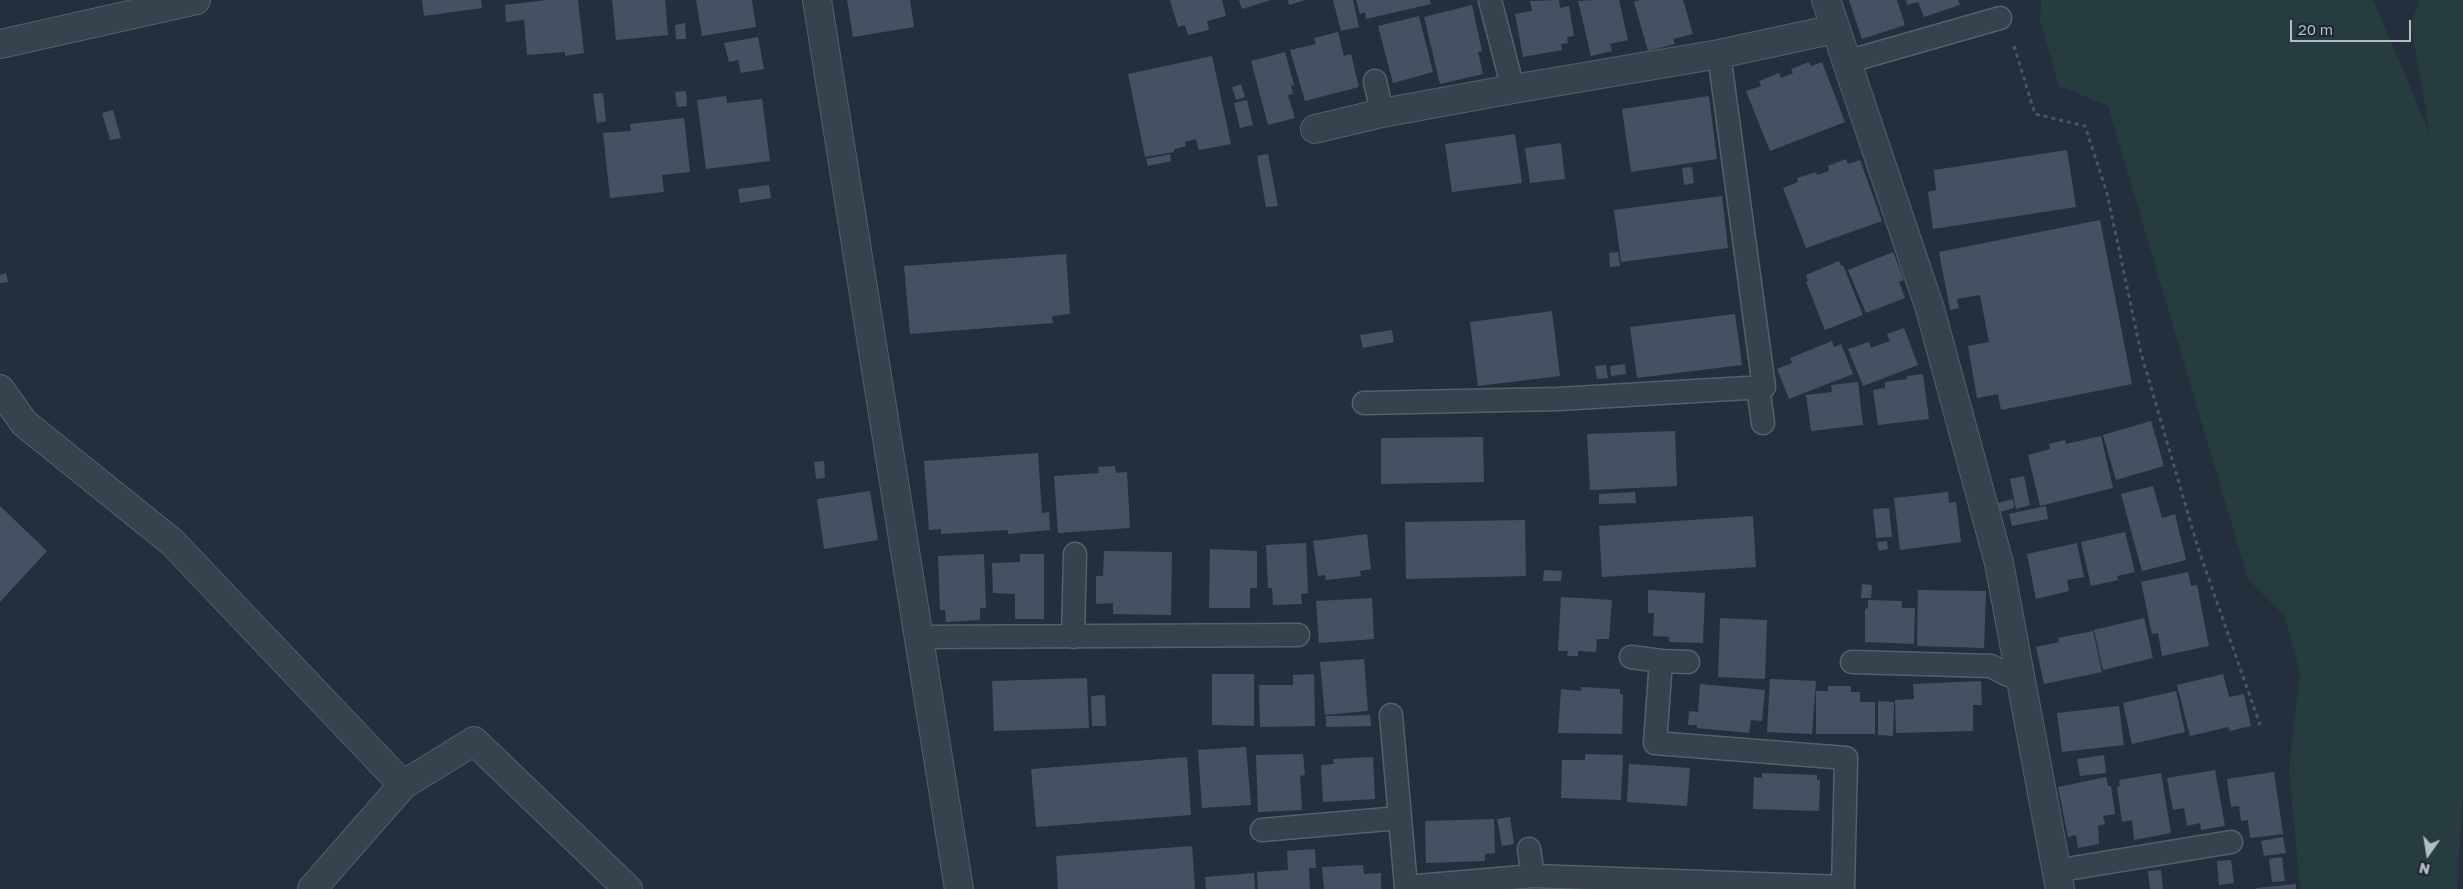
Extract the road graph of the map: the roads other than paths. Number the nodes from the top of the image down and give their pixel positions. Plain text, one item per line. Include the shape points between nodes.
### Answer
1 (196, 0) edge
2 (817, 0) edge
3 (1490, 0) edge
4 (1826, 0) edge
5 (2000, 18) road end
6 (1835, 29) junction
7 (0, 44) edge
8 (1719, 54) junction
9 (1846, 62) junction
10 (1375, 81) dead end
11 (1513, 89) junction
12 (1382, 113) junction
13 (1315, 129) dead end
14 (1758, 386) junction
15 (0, 389) edge
16 (1364, 403) dead end
17 (1763, 423) dead end
18 (1076, 554) dead end
19 (1298, 635) dead end
20 (919, 637) junction
21 (1073, 637) junction
22 (1631, 657) dead end
23 (1661, 661) junction
24 (1688, 662) dead end
25 (1852, 662) dead end
26 (2020, 673) junction
27 (1391, 715) dead end
28 (403, 785) junction
29 (1399, 818) junction
30 (1262, 830) dead end
31 (2231, 842) dead end
32 (1529, 848) dead end
33 (1533, 876) junction
34 (2053, 883) edge
35 (1843, 888) edge
36 (312, 889) edge
37 (628, 889) edge
38 (959, 889) edge

1 - 7 street
2 - 20 street
3 - 11 lane
4 - 6 street
5 - 9 lane
6 - 8 street
6 - 9 street
8 - 11 street
8 - 14 lane via 1764,387
9 - 26 street via 1930,309 1999,563
10 - 12 lane
11 - 12 street
12 - 13 street
14 - 16 lane via 1558,399
14 - 17 lane
15 - 28 street via 24,423 172,542
18 - 21 lane
19 - 21 lane
20 - 21 lane
20 - 38 street
22 - 23 lane
23 - 24 lane
23 - 35 lane via 1656,743 1846,758
25 - 26 lane via 1991,666 2008,675
26 - 34 street
27 - 29 lane
28 - 36 street
28 - 37 street via 474,741
29 - 30 lane
29 - 33 lane via 1406,886
31 - 34 lane
32 - 33 lane
33 - 35 lane

